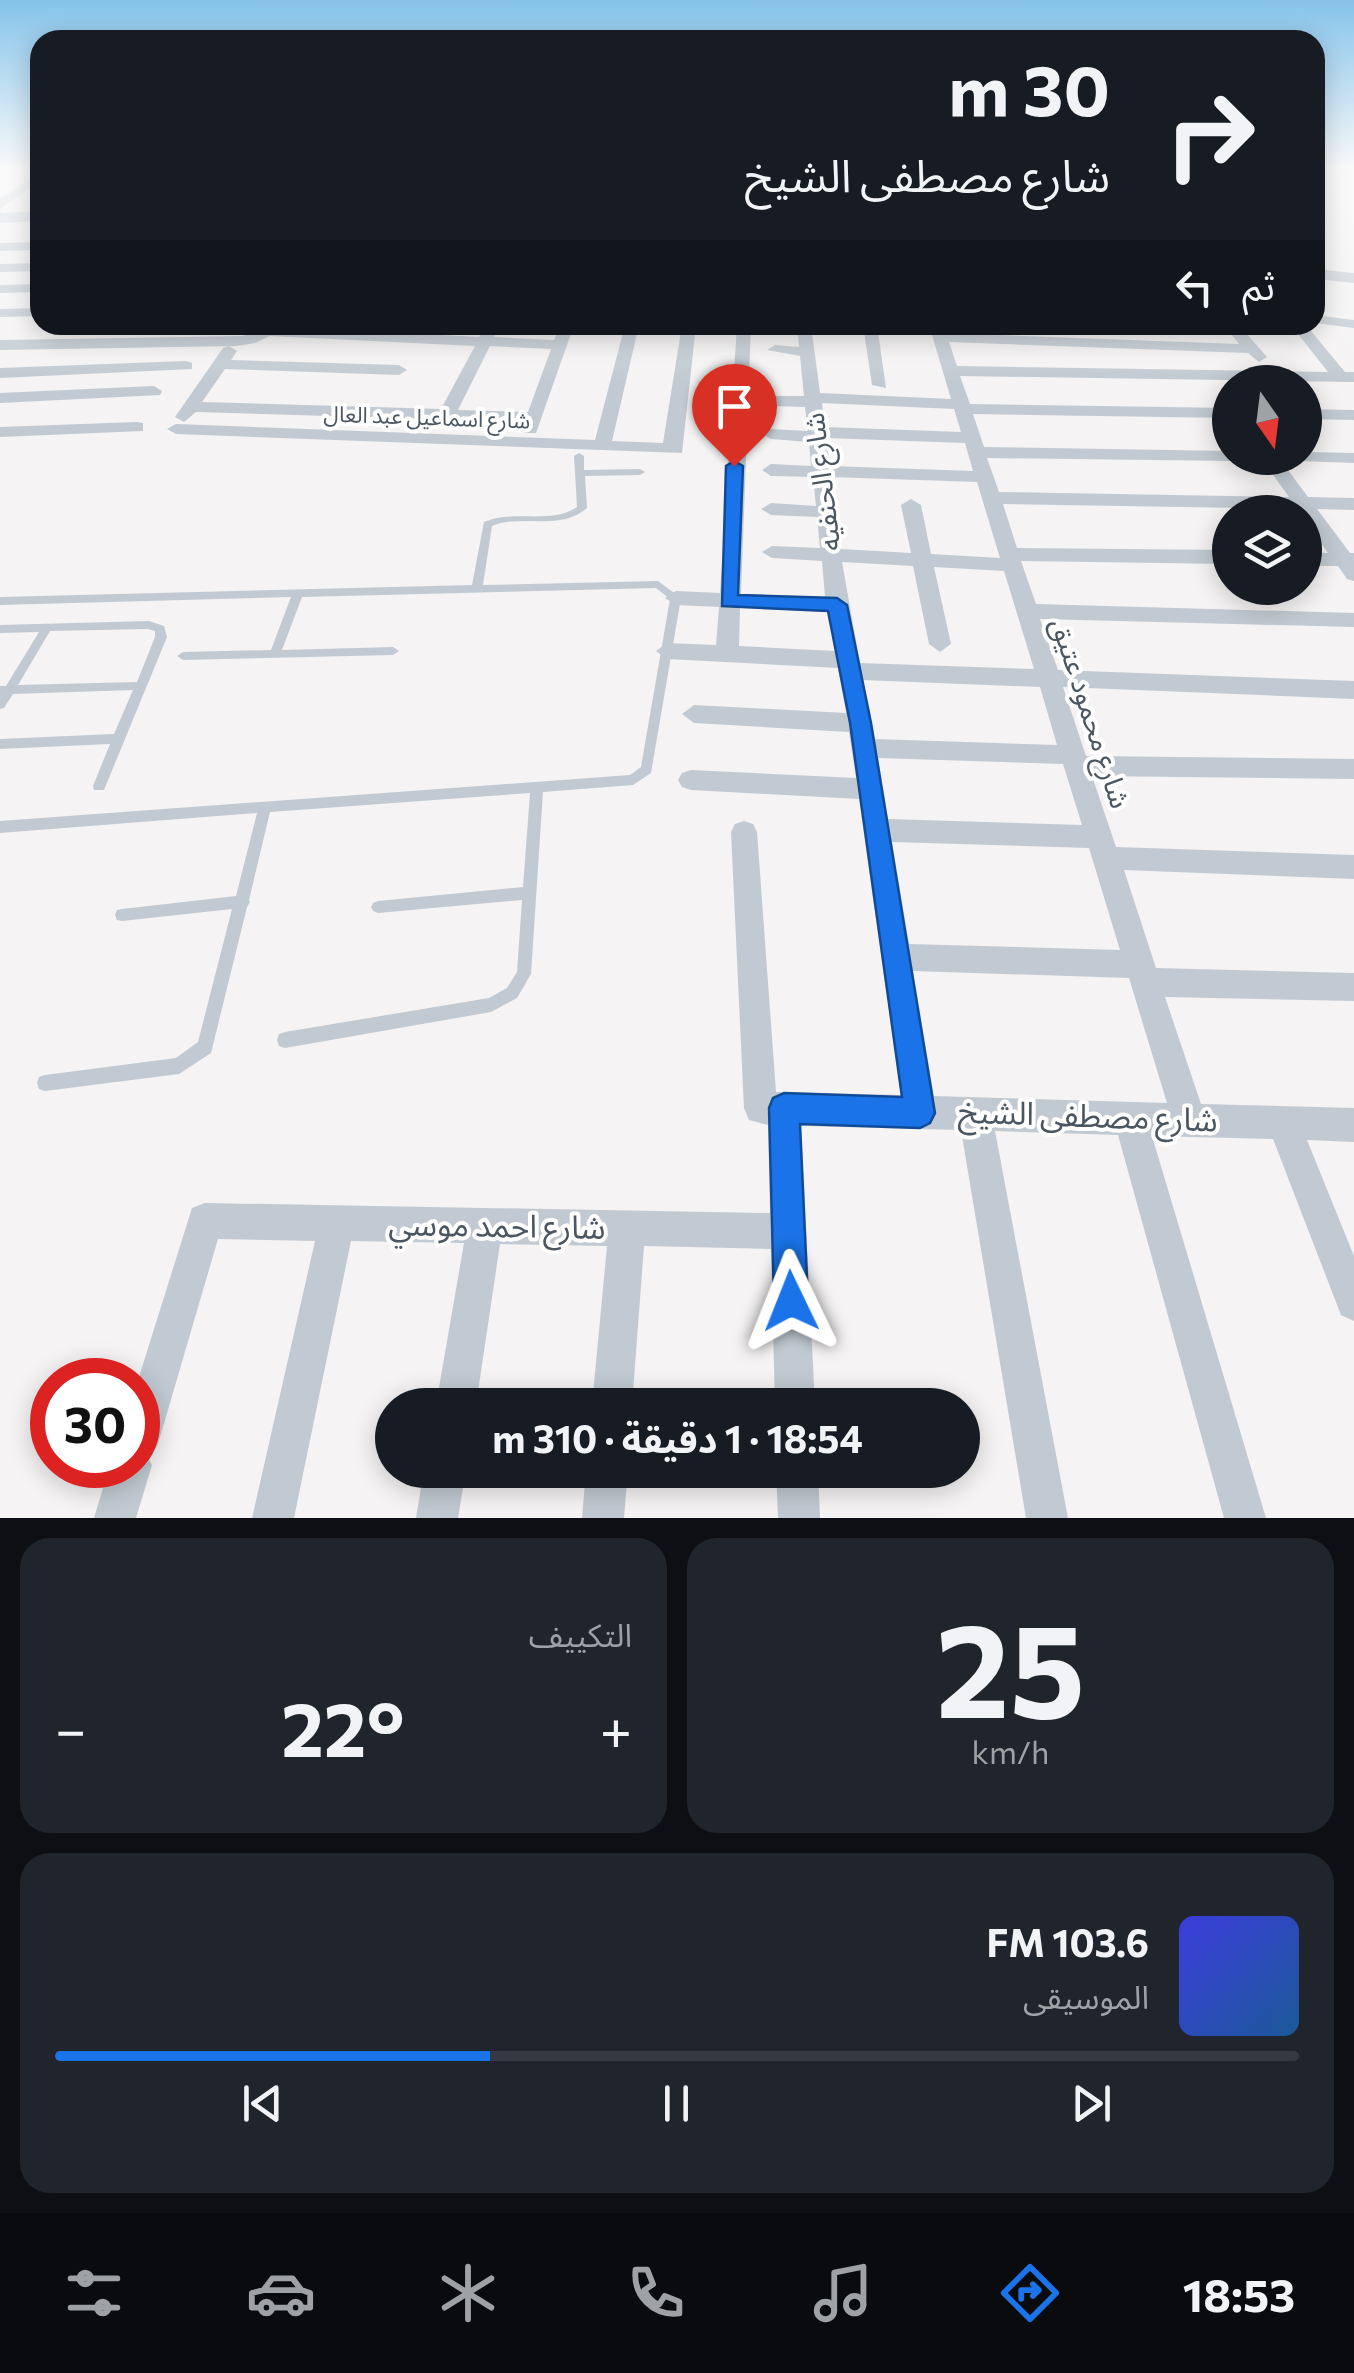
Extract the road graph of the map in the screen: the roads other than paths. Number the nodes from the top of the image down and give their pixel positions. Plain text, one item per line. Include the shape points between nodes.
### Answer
1 (30, 246) edge
2 (0, 247) edge
3 (30, 267) edge
4 (0, 268) edge
5 (1325, 275) edge
6 (1354, 278) edge
7 (30, 288) edge
8 (0, 289) edge
9 (30, 312) edge
10 (0, 313) edge
11 (1325, 320) edge
12 (1354, 324) edge
13 (55, 335) edge
14 (117, 335) edge
15 (258, 335) edge
16 (420, 335) edge
17 (443, 335) edge
18 (488, 335) edge
19 (564, 335) edge
20 (630, 335) edge
21 (688, 335) edge
22 (743, 335) edge
23 (804, 335) edge
24 (872, 335) edge
25 (939, 335) edge
26 (1008, 335) edge
27 (1240, 335) edge
28 (1307, 335) edge
29 (237, 340) junction
30 (485, 341) junction
31 (112, 342) junction
32 (47, 344) junction
33 (560, 345) junction
34 (0, 346) edge
35 (1252, 349) junction
36 (775, 350) dead end
37 (805, 352) junction
38 (220, 364) junction
39 (1266, 365) edge
40 (186, 366) dead end
41 (950, 371) junction
42 (0, 373) edge
43 (1211, 375) edge
44 (1322, 377) edge
45 (1347, 377) edge
46 (880, 385) dead end
47 (154, 391) dead end
48 (388, 391) junction
49 (0, 398) edge
50 (812, 400) junction
51 (771, 401) dead end
52 (962, 406) junction
53 (190, 407) junction
54 (1212, 413) edge
55 (446, 414) junction
56 (1322, 414) edge
57 (1354, 415) edge
58 (534, 417) junction
59 (137, 427) dead end
60 (0, 432) edge
61 (771, 434) dead end
62 (818, 434) junction
63 (524, 443) junction
64 (602, 446) junction
65 (974, 446) junction
66 (1212, 455) edge
67 (579, 456) dead end
68 (1322, 458) edge
69 (1354, 458) edge
70 (770, 470) dead end
71 (640, 472) dead end
72 (823, 472) junction
73 (581, 473) junction
74 (988, 488) junction
75 (1212, 499) edge
76 (1322, 504) edge
77 (1354, 504) edge
78 (911, 505) dead end
79 (771, 509) dead end
80 (827, 512) junction
81 (1322, 528) edge
82 (772, 552) dead end
83 (831, 556) junction
84 (1212, 558) edge
85 (1010, 559) junction
86 (923, 560) junction
87 (1322, 561) edge
88 (1350, 564) edge
89 (477, 588) junction
90 (298, 593) junction
91 (154, 597) junction
92 (676, 598) junction
93 (0, 601) edge
94 (728, 602) junction
95 (837, 605) junction
96 (1027, 611) junction
97 (1354, 620) edge
98 (139, 626) junction
99 (47, 628) junction
100 (0, 629) edge
101 (940, 644) dead end
102 (394, 651) dead end
103 (667, 652) junction
104 (275, 654) junction
105 (727, 655) junction
106 (183, 656) dead end
107 (850, 666) junction
108 (1049, 680) junction
109 (140, 686) junction
110 (5, 690) edge
111 (1354, 690) edge
112 (0, 705) edge
113 (694, 714) dead end
114 (862, 736) junction
115 (118, 739) junction
116 (0, 744) edge
117 (1074, 760) junction
118 (1354, 770) edge
119 (691, 780) dead end
120 (99, 786) dead end
121 (536, 787) junction
122 (870, 788) junction
123 (265, 807) junction
124 (0, 827) edge
125 (877, 830) junction
126 (744, 832) dead end
127 (1102, 847) junction
128 (1354, 867) edge
129 (530, 893) junction
130 (242, 902) junction
131 (378, 907) dead end
132 (122, 915) dead end
133 (898, 957) junction
134 (1142, 973) junction
135 (1354, 986) edge
136 (285, 1040) dead end
137 (45, 1084) dead end
138 (773, 1108) junction
139 (975, 1112) junction
140 (920, 1113) junction
141 (1129, 1116) junction
142 (1188, 1118) junction
143 (1283, 1122) junction
144 (1354, 1125) edge
145 (336, 1223) junction
146 (486, 1226) junction
147 (628, 1228) junction
148 (788, 1231) junction
149 (1354, 1302) edge
150 (160, 1371) edge
151 (459, 1388) edge
152 (614, 1388) edge
153 (794, 1388) edge
154 (124, 1488) edge
155 (442, 1488) edge
156 (605, 1488) edge
157 (798, 1488) edge
158 (115, 1518) edge
159 (274, 1518) edge
160 (436, 1518) edge
161 (602, 1518) edge
162 (799, 1518) edge
163 (1047, 1518) edge
164 (1245, 1518) edge

1 - 2 street
3 - 4 street
5 - 6 street
7 - 8 street
9 - 10 street
11 - 12 street
13 - 32 street
14 - 31 street
15 - 29 street
16 - 48 street
17 - 30 street
18 - 30 street
19 - 33 street
20 - 64 street
21 - 64 street, شارع اسماعيل عبد العال via 674,449
22 - 94 street
23 - 37 street, شارع الحنفيه
24 - 46 street
25 - 41 street, شارع محمود عتيق
26 - 35 street
27 - 35 street
28 - 45 street
29 - 31 street
29 - 38 street
30 - 33 street
30 - 55 street
31 - 32 street
32 - 34 street
33 - 58 street
35 - 39 street
36 - 37 street
37 - 50 street, شارع الحنفيه
38 - 48 street
38 - 53 street
40 - 42 street
41 - 43 street
41 - 52 street, شارع محمود عتيق
44 - 45 street
47 - 49 street
48 - 53 street
48 - 55 street
50 - 51 street
50 - 52 street
50 - 62 street, شارع الحنفيه
52 - 54 street
52 - 65 street, شارع محمود عتيق
53 - 63 street, شارع اسماعيل عبد العال via 176,429
55 - 58 street
56 - 57 street
58 - 63 street
59 - 60 street
61 - 62 street
62 - 65 street
62 - 72 street, شارع الحنفيه
63 - 64 street, شارع اسماعيل عبد العال
65 - 66 street
65 - 74 street, شارع محمود عتيق
67 - 73 lane
68 - 69 street
70 - 72 street
71 - 73 lane
72 - 74 street
72 - 80 street, شارع الحنفيه
73 - 89 lane via 583,504 575,514 487,524
74 - 75 street
74 - 85 street, شارع محمود عتيق
76 - 77 street
78 - 86 street
79 - 80 street
80 - 83 street, شارع الحنفيه
81 - 88 street
82 - 83 street
83 - 86 street
83 - 95 street, شارع الحنفيه
84 - 85 street
85 - 86 street
85 - 96 street, شارع محمود عتيق
86 - 101 street
87 - 88 street
89 - 90 lane
89 - 92 lane via 658,584
90 - 91 lane
90 - 104 lane
91 - 93 lane
91 - 98 lane
92 - 94 street
92 - 103 lane
94 - 95 street
94 - 105 street
95 - 107 street, شارع الحنفيه
96 - 97 street
96 - 108 street, شارع محمود عتيق
98 - 99 lane
98 - 109 lane via 162,633
99 - 100 lane
99 - 110 lane
102 - 104 lane
103 - 105 street
103 - 121 lane via 644,774
104 - 106 lane
105 - 107 street
107 - 108 street
107 - 114 street, شارع الحنفيه
108 - 111 street
108 - 117 street, شارع محمود عتيق
109 - 110 lane
109 - 115 lane
110 - 112 lane
113 - 114 street
114 - 117 street
114 - 122 street, شارع الحنفيه
115 - 116 lane
115 - 120 lane
117 - 118 street
117 - 127 street, شارع محمود عتيق
119 - 122 street
121 - 123 lane
121 - 129 lane
122 - 125 street, شارع الحنفيه
123 - 124 lane
123 - 130 lane
125 - 127 street
125 - 133 street, شارع الحنفيه
126 - 138 street
127 - 128 street
127 - 134 street, شارع محمود عتيق
129 - 131 lane
129 - 136 lane via 524,974 502,1000
130 - 132 lane
130 - 137 lane via 210,1038 198,1055 179,1066
133 - 134 street
133 - 140 street, شارع الحنفيه
134 - 135 street
134 - 142 street, شارع محمود عتيق
138 - 140 street, شارع مصطفى الشيخ
138 - 148 street
139 - 140 street, شارع مصطفى الشيخ
139 - 141 street, شارع مصطفى الشيخ
139 - 163 street
141 - 142 street, شارع مصطفى الشيخ
141 - 164 street
142 - 143 street, شارع مصطفى الشيخ
143 - 144 street, شارع مصطفى الشيخ
143 - 149 street
145 - 146 street, شارع احمد موسي
145 - 150 street, شارع احمد موسي via 205,1221
145 - 159 street
146 - 147 street, شارع احمد موسي
146 - 151 street
147 - 148 street, شارع احمد موسي
147 - 152 street
148 - 153 street
154 - 158 street
155 - 160 street
156 - 161 street
157 - 162 street

